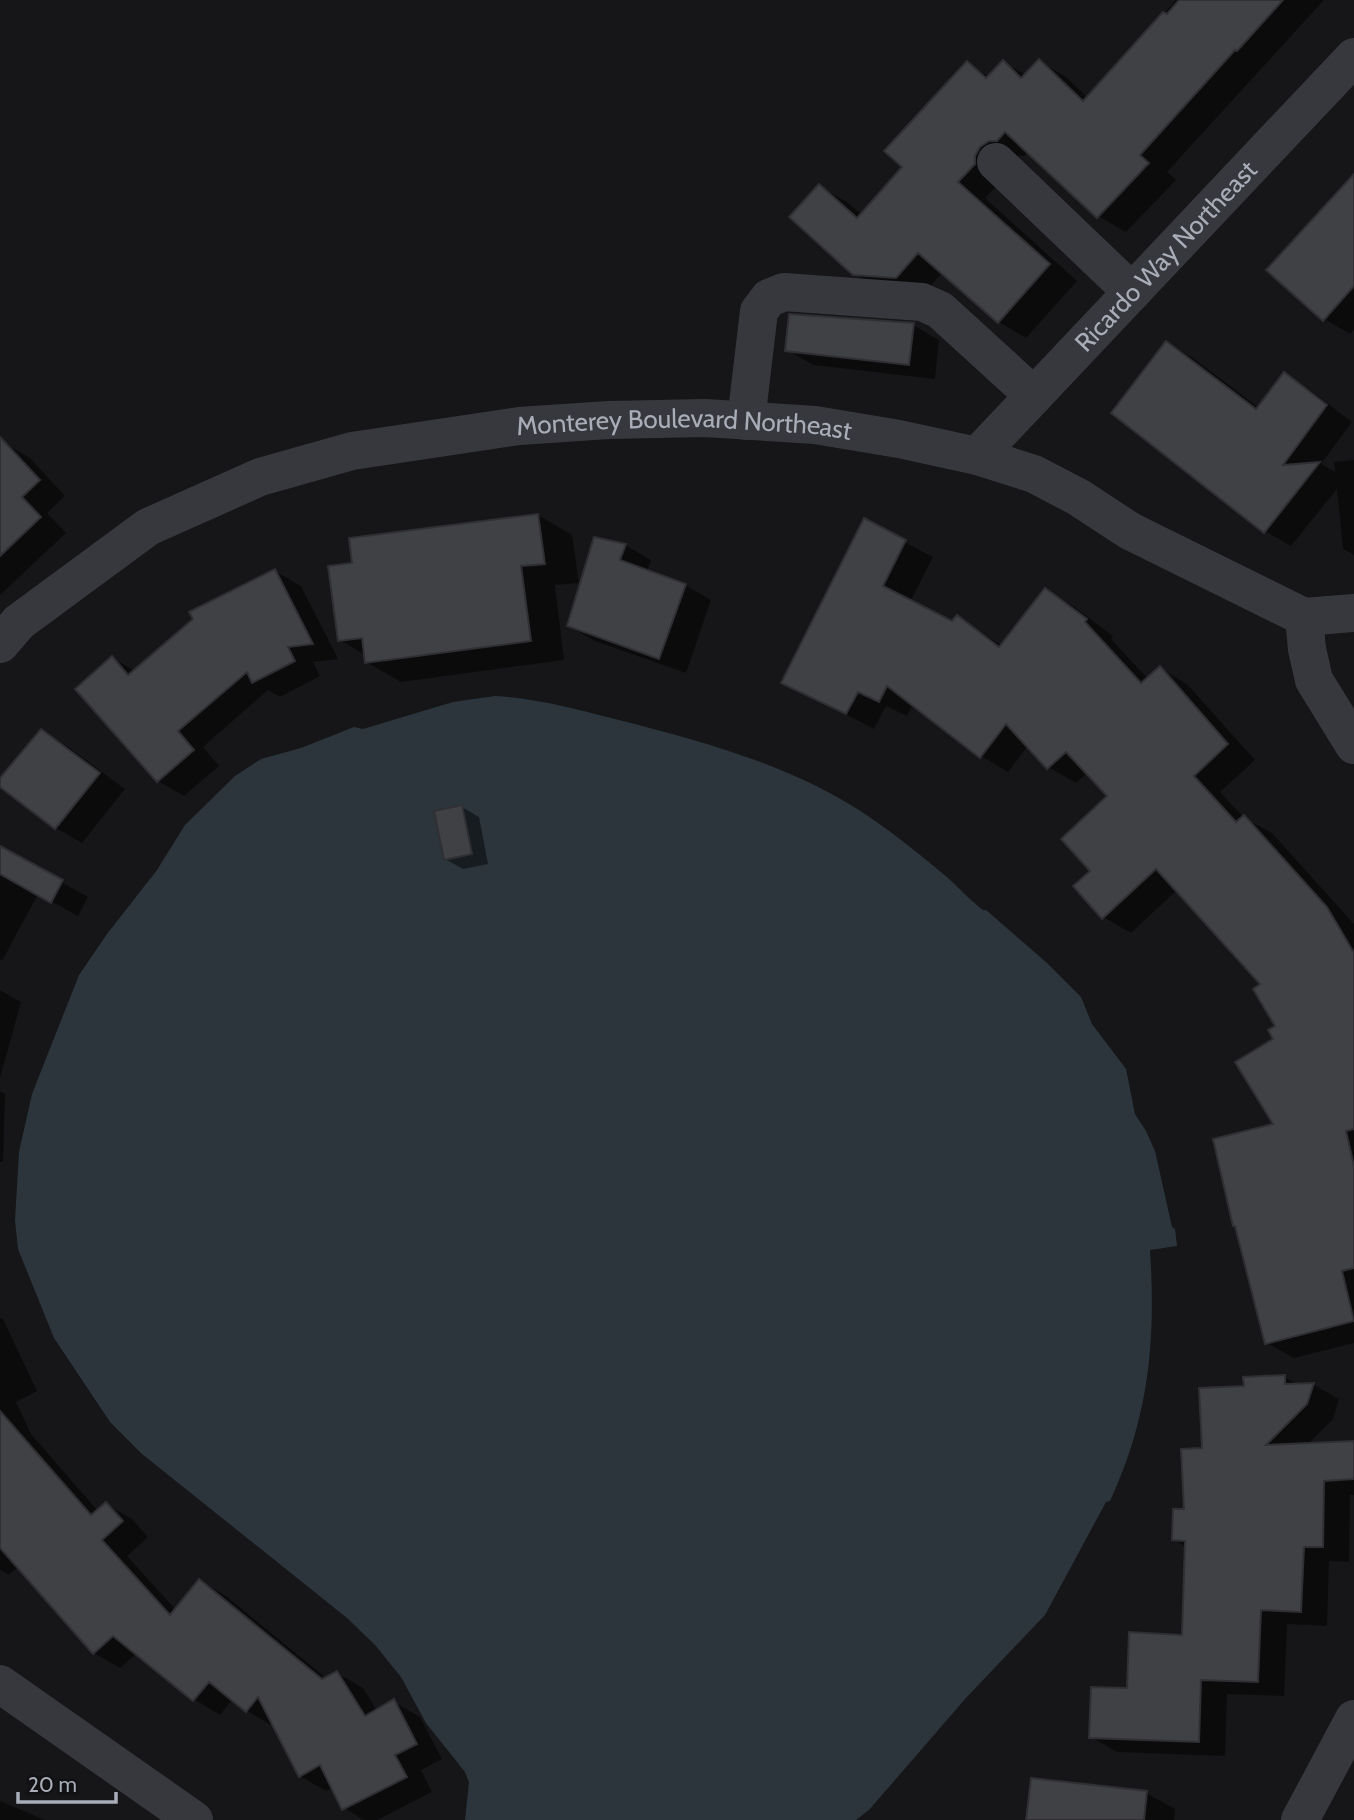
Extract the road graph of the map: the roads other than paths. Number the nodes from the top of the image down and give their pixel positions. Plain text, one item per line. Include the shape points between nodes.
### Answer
1 (1351, 67) edge
2 (996, 162) dead end
3 (1132, 292) junction
4 (1034, 396) junction
5 (746, 421) junction
6 (977, 456) junction
7 (1354, 613) edge
8 (1304, 618) junction
9 (6, 632) edge
10 (1354, 746) edge
11 (0, 1684) edge
12 (1354, 1719) edge
13 (194, 1820) edge
14 (1300, 1820) edge

1 - 3 street, Ricardo Way Northeast
2 - 3 street
3 - 4 street, Ricardo Way Northeast
4 - 5 street via 931,305 784,292 769,298 759,311
4 - 6 street, Ricardo Way Northeast
5 - 6 street, Monterey Boulevard Northeast via 815,425
5 - 9 street, Monterey Boulevard Northeast via 705,418 519,426 352,451 260,477 148,527
6 - 8 street, Monterey Boulevard Northeast via 1034,474 1130,531
7 - 8 street
8 - 10 street via 1314,680
11 - 13 street
12 - 14 street

